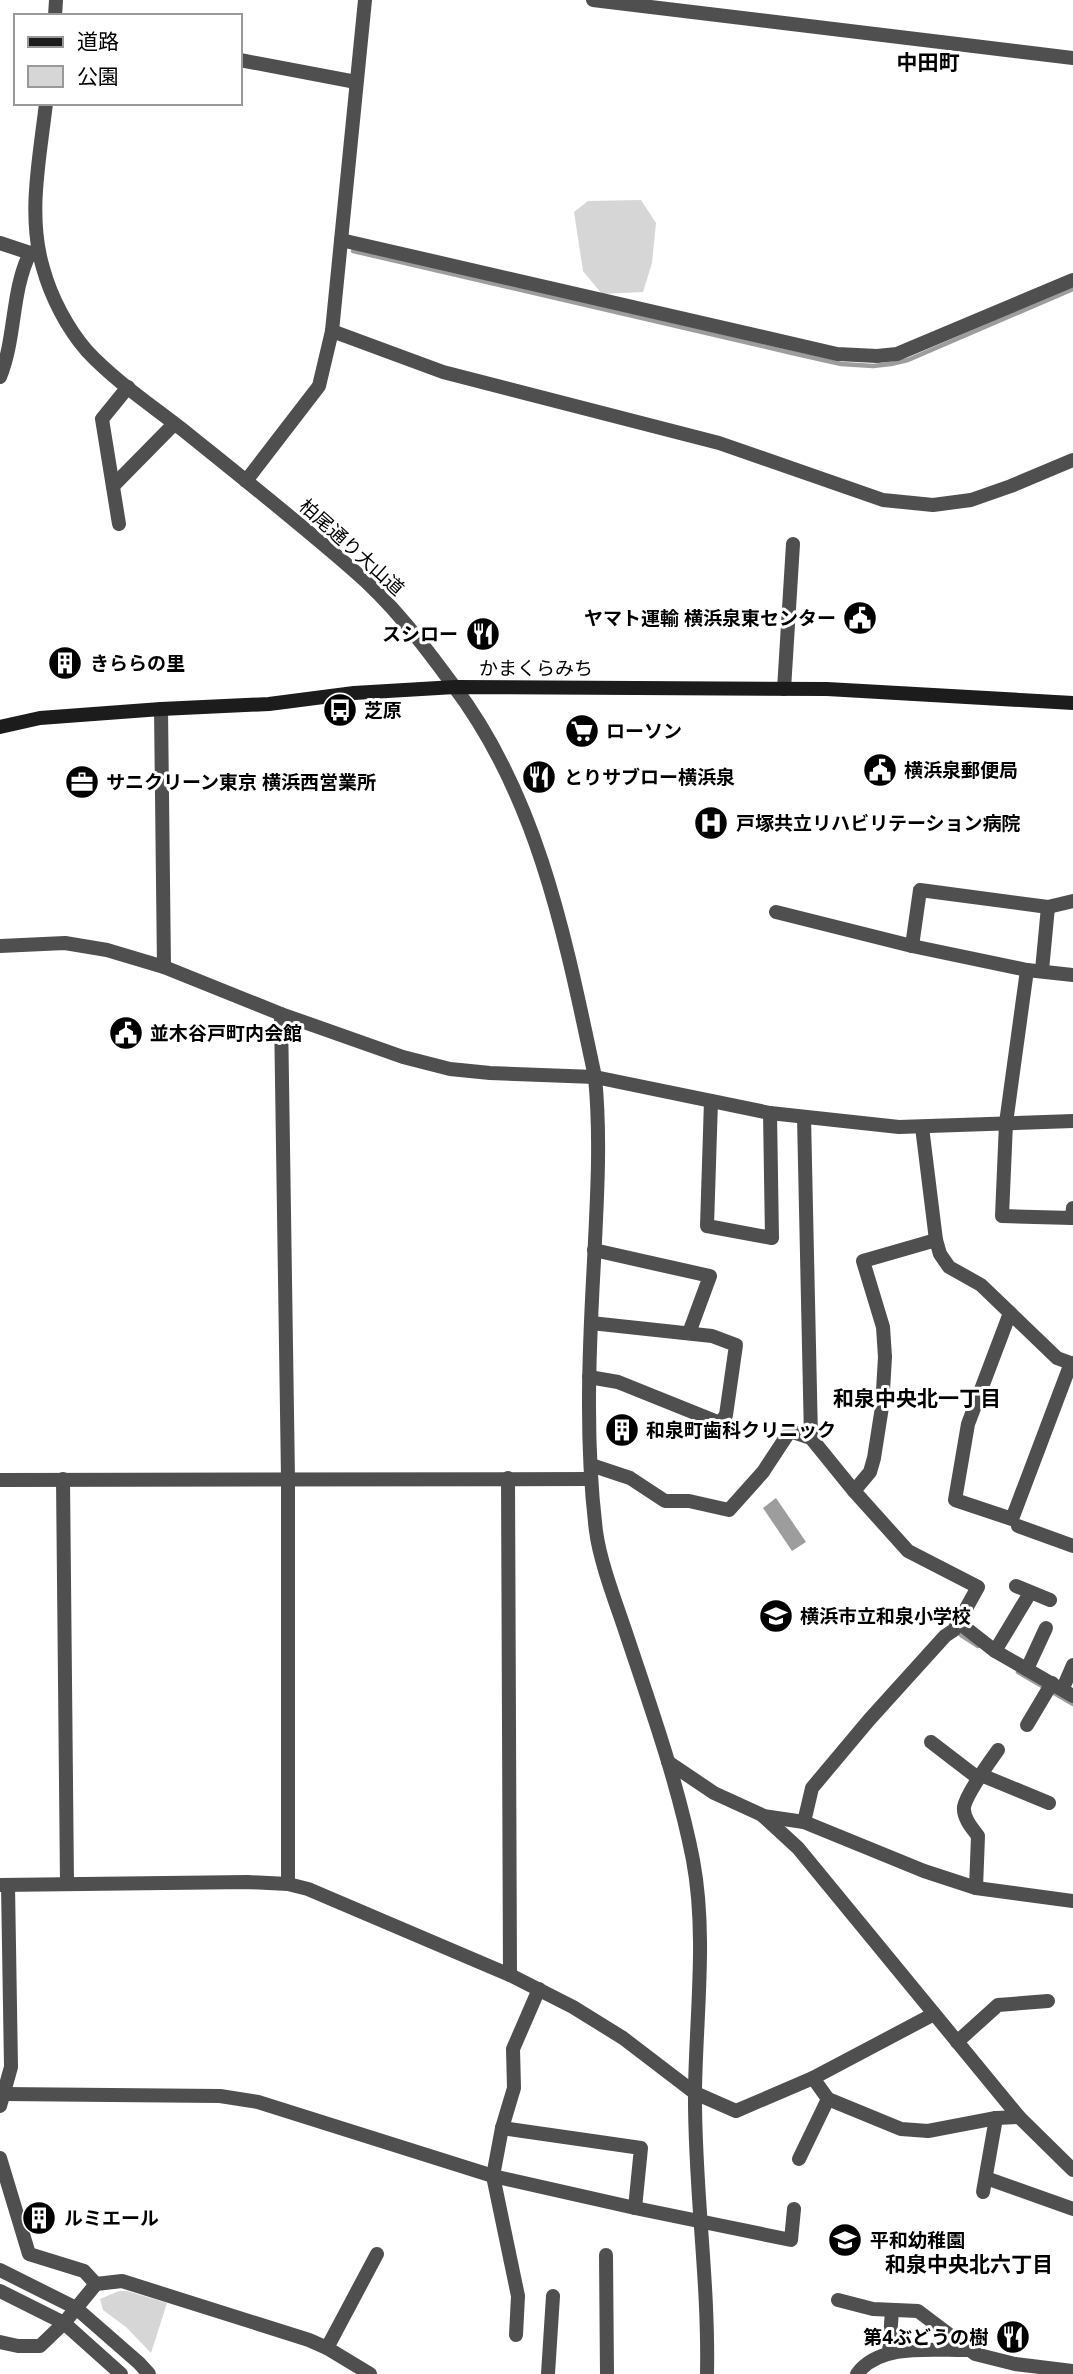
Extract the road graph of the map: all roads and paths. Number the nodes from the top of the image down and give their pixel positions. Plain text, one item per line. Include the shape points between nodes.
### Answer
1 (365, 0) edge
2 (593, 0) edge
3 (1073, 58) edge
4 (242, 60) edge
5 (356, 82) junction
6 (46, 105) edge
7 (341, 240) junction
8 (0, 243) edge
9 (34, 252) junction
10 (1073, 280) edge
11 (332, 331) junction
12 (0, 377) edge
13 (128, 387) junction
14 (174, 424) junction
15 (1073, 460) edge
16 (246, 481) junction
17 (113, 486) junction
18 (119, 524) dead end
19 (793, 544) dead end
20 (455, 687) junction
21 (784, 689) junction
22 (1073, 703) edge
23 (161, 709) junction
24 (0, 727) edge
25 (1073, 901) edge
26 (1048, 907) junction
27 (776, 912) dead end
28 (0, 946) edge
29 (912, 946) junction
30 (164, 967) junction
31 (1035, 970) junction
32 (1073, 975) edge
33 (281, 1014) junction
34 (595, 1077) junction
35 (711, 1101) junction
36 (770, 1113) junction
37 (804, 1117) junction
38 (1073, 1120) edge
39 (1006, 1124) junction
40 (922, 1127) junction
41 (1073, 1208) edge
42 (936, 1240) junction
43 (594, 1250) junction
44 (1010, 1313) junction
45 (591, 1322) junction
46 (690, 1333) junction
47 (1072, 1364) edge
48 (589, 1377) junction
49 (811, 1438) junction
50 (591, 1472) junction
51 (288, 1478) junction
52 (508, 1478) junction
53 (63, 1479) junction
54 (0, 1480) edge
55 (854, 1492) junction
56 (1018, 1526) dead end
57 (1073, 1546) edge
58 (1051, 1600) dead end
59 (958, 1622) junction
60 (1046, 1628) dead end
61 (995, 1651) junction
62 (1073, 1665) edge
63 (1027, 1669) junction
64 (1056, 1690) edge
65 (1027, 1725) dead end
66 (931, 1742) dead end
67 (998, 1750) dead end
68 (668, 1762) junction
69 (980, 1776) junction
70 (1049, 1803) dead end
71 (762, 1815) junction
72 (804, 1822) junction
73 (67, 1883) junction
74 (288, 1884) junction
75 (4, 1885) edge
76 (976, 1888) junction
77 (1073, 1901) edge
78 (510, 1975) junction
79 (539, 1989) junction
80 (1048, 2001) dead end
81 (934, 2014) junction
82 (957, 2042) junction
83 (813, 2078) junction
84 (695, 2093) junction
85 (828, 2099) junction
86 (1, 2100) edge
87 (1019, 2117) junction
88 (996, 2118) junction
89 (502, 2128) junction
90 (0, 2158) edge
91 (799, 2159) dead end
92 (1073, 2170) edge
93 (493, 2176) junction
94 (635, 2208) junction
95 (794, 2209) dead end
96 (1073, 2209) edge
97 (700, 2221) junction
98 (377, 2254) dead end
99 (606, 2255) dead end
100 (0, 2270) edge
101 (96, 2284) junction
102 (0, 2291) edge
103 (554, 2296) dead end
104 (838, 2300) dead end
105 (76, 2308) junction
106 (892, 2310) junction
107 (64, 2323) junction
108 (516, 2335) dead end
109 (0, 2343) edge
110 (327, 2348) junction
111 (970, 2350) junction
112 (889, 2353) junction
113 (1073, 2371) edge
114 (121, 2374) edge
115 (149, 2374) edge
116 (370, 2374) edge
117 (548, 2374) edge
118 (607, 2374) edge
119 (711, 2374) edge
120 (857, 2374) edge

1 - 5 street
2 - 3 street
4 - 5 street
5 - 7 street
6 - 9 street, 柏尾通り大山道
7 - 10 street via 859,356 897,354
7 - 11 street
8 - 9 street
9 - 12 street via 23,266
9 - 13 street, 柏尾通り大山道 via 62,314 85,349
11 - 15 street via 443,372 719,443 883,500 933,505 971,500
11 - 16 street via 319,386
13 - 14 street, 柏尾通り大山道
13 - 17 street via 102,419
14 - 16 street, 柏尾通り大山道
14 - 17 street
16 - 20 street, 柏尾通り大山道 via 386,601
17 - 18 street
19 - 21 street
20 - 21 main road, かまくらみち
20 - 23 main road, かまくらみち
20 - 34 street, 柏尾通り大山道 via 492,742 519,796 556,911
21 - 22 main road, かまくらみち
23 - 24 main road, かまくらみち via 40,718
23 - 30 street
25 - 26 street
26 - 29 street via 920,890
26 - 31 street
27 - 29 street
28 - 30 street via 65,943
29 - 31 street
30 - 33 street
31 - 32 street
31 - 39 street
33 - 34 street via 450,1069
33 - 51 street
34 - 35 street
34 - 43 street, 柏尾通り大山道 via 598,1178
35 - 36 street
35 - 36 street via 707,1226 772,1238
36 - 37 street
37 - 40 street
37 - 49 street
38 - 39 street
39 - 40 street
39 - 41 street via 1002,1216 1072,1218
40 - 42 street
42 - 44 street via 949,1267 981,1285
42 - 55 street via 863,1261 883,1327 885,1357 874,1458 870,1472
43 - 45 street, 柏尾通り大山道
43 - 46 street via 710,1276
44 - 47 street via 1056,1358
44 - 47 street via 968,1424 955,1500 1012,1519
45 - 46 street
45 - 48 street, 柏尾通り大山道
46 - 48 street via 736,1345 726,1415 720,1423 618,1382
48 - 50 street, 柏尾通り大山道
49 - 50 street via 790,1431 764,1472 729,1510 665,1501 630,1478
49 - 55 street
50 - 52 street
50 - 68 street, 柏尾通り大山道 via 597,1536
51 - 52 street
51 - 53 street
51 - 74 street
52 - 78 street
53 - 54 street
53 - 73 street
55 - 59 street via 908,1551 978,1587
56 - 57 street
58 - 61 street via 1023,1590
59 - 61 street
59 - 72 street via 812,1788
60 - 63 street
61 - 63 street
62 - 64 street
63 - 64 street
64 - 65 street
66 - 69 street
67 - 69 street
68 - 71 street via 715,1793
68 - 84 street, 柏尾通り大山道 via 694,1864 699,1971
69 - 70 street
69 - 76 street via 964,1807 968,1824 978,1836
71 - 72 street
71 - 81 street via 798,1848
72 - 76 street
73 - 74 street
73 - 75 street
74 - 78 street
75 - 86 street via 11,2067
76 - 77 street
78 - 79 street
79 - 84 street via 623,2038
79 - 89 street via 513,2049 514,2088
80 - 82 street via 998,2005
81 - 82 street
81 - 83 street
82 - 87 street
83 - 84 street via 736,2111
83 - 85 street
84 - 97 street, 柏尾通り大山道
85 - 88 street via 901,2129 928,2131
85 - 91 street
86 - 93 street via 220,2096 258,2102
87 - 88 street
87 - 92 street
88 - 96 street via 985,2185
89 - 93 street
89 - 94 street via 641,2148
90 - 101 street via 29,2254 84,2271
93 - 94 street
93 - 108 street via 518,2296
94 - 97 street
95 - 97 street via 791,2240
97 - 119 street, 柏尾通り大山道
98 - 110 street
99 - 118 street
100 - 105 street
101 - 105 street
101 - 110 street via 122,2281
102 - 107 street
103 - 117 street
104 - 106 street
105 - 107 street
105 - 115 street
106 - 111 street via 918,2311
106 - 112 street
107 - 109 street via 40,2346
107 - 114 street
110 - 116 street
111 - 112 street
111 - 113 street via 1015,2364
112 - 120 street

